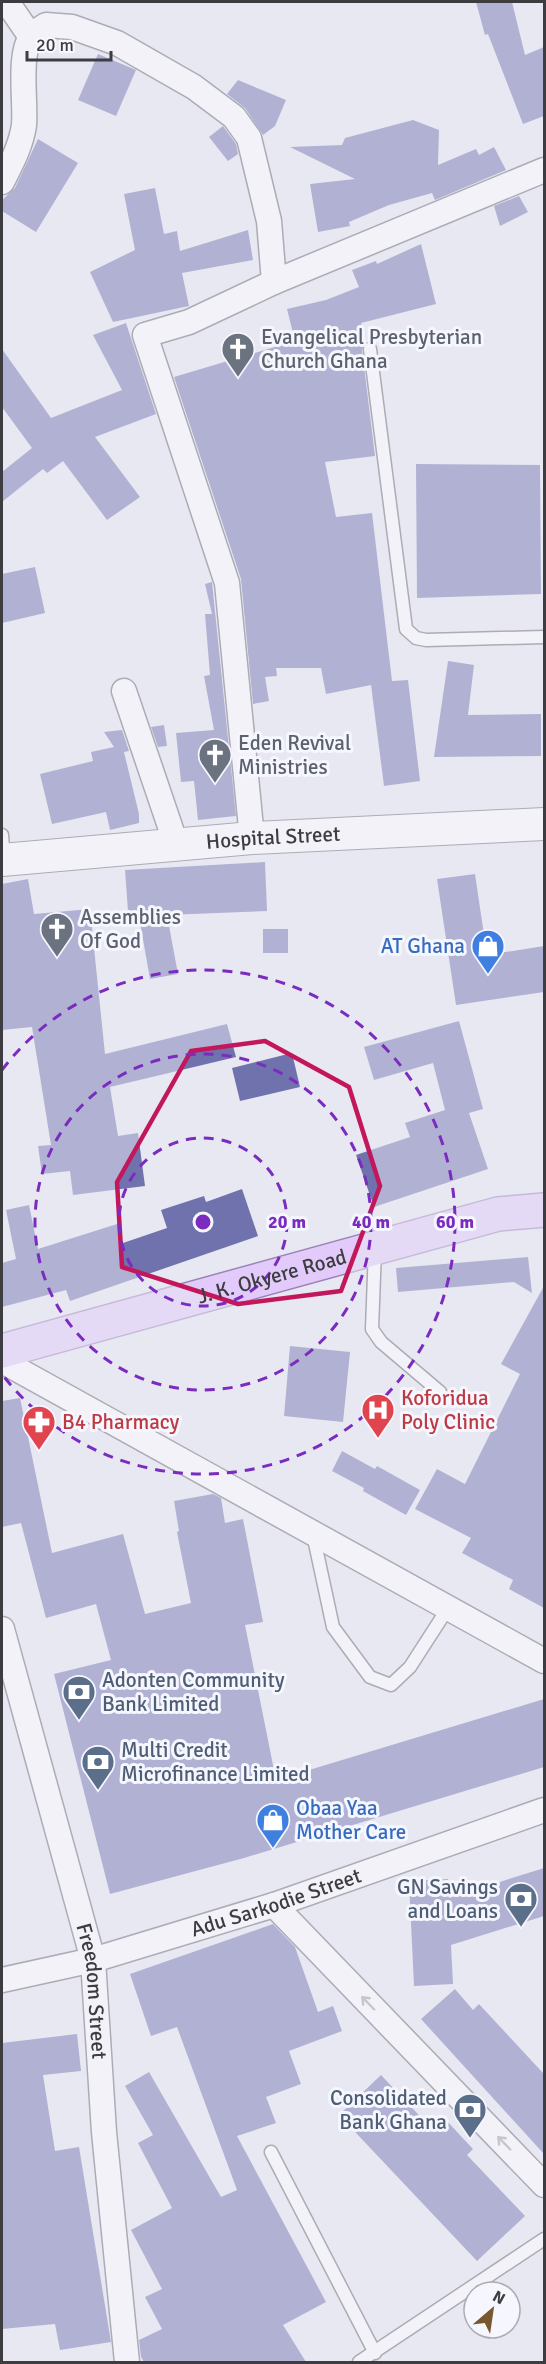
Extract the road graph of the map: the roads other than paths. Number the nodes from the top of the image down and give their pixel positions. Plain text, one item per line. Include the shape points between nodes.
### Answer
1 (8, 2) edge
2 (31, 37) junction
3 (544, 170) edge
4 (2, 182) edge
5 (274, 282) junction
6 (369, 349) dead end
7 (544, 637) edge
8 (124, 692) dead end
9 (544, 824) edge
10 (252, 838) junction
11 (176, 844) junction
12 (2, 852) edge
13 (544, 1210) edge
14 (375, 1248) junction
15 (2, 1351) edge
16 (2, 1360) edge
17 (440, 1392) dead end
18 (313, 1533) junction
19 (448, 1608) junction
20 (2, 1629) edge
21 (544, 1661) edge
22 (544, 1810) edge
23 (274, 1905) junction
24 (93, 1960) junction
25 (2, 1980) edge
26 (272, 2152) dead end
27 (544, 2185) edge
28 (544, 2239) edge
29 (375, 2353) junction
30 (128, 2362) edge
31 (358, 2362) edge

1 - 2 street
2 - 4 street via 24,56 24,128 16,157
2 - 5 street via 46,24 72,27 117,43 194,87 234,117 249,138 267,210
3 - 5 street
5 - 10 street via 189,322 146,334 227,583
6 - 7 lane via 406,629 416,638 426,640
8 - 11 street
9 - 10 street, Hospital Street
10 - 11 street, Hospital Street
11 - 12 street, Hospital Street
13 - 14 main road, J. K. Okyere Road via 498,1214
14 - 15 main road, J. K. Okyere Road
14 - 17 lane via 372,1329 381,1342
16 - 18 street
18 - 19 street
18 - 19 lane via 333,1627 370,1677 391,1685 410,1667
19 - 21 street
20 - 24 street, Freedom Street
22 - 23 street, Adu Sarkodie Street
23 - 24 street, Adu Sarkodie Street
27 -> 23 street
24 - 25 street, Adu Sarkodie Street
24 - 30 street, Freedom Street via 104,2132
26 - 29 lane
28 - 29 lane
29 - 31 lane

